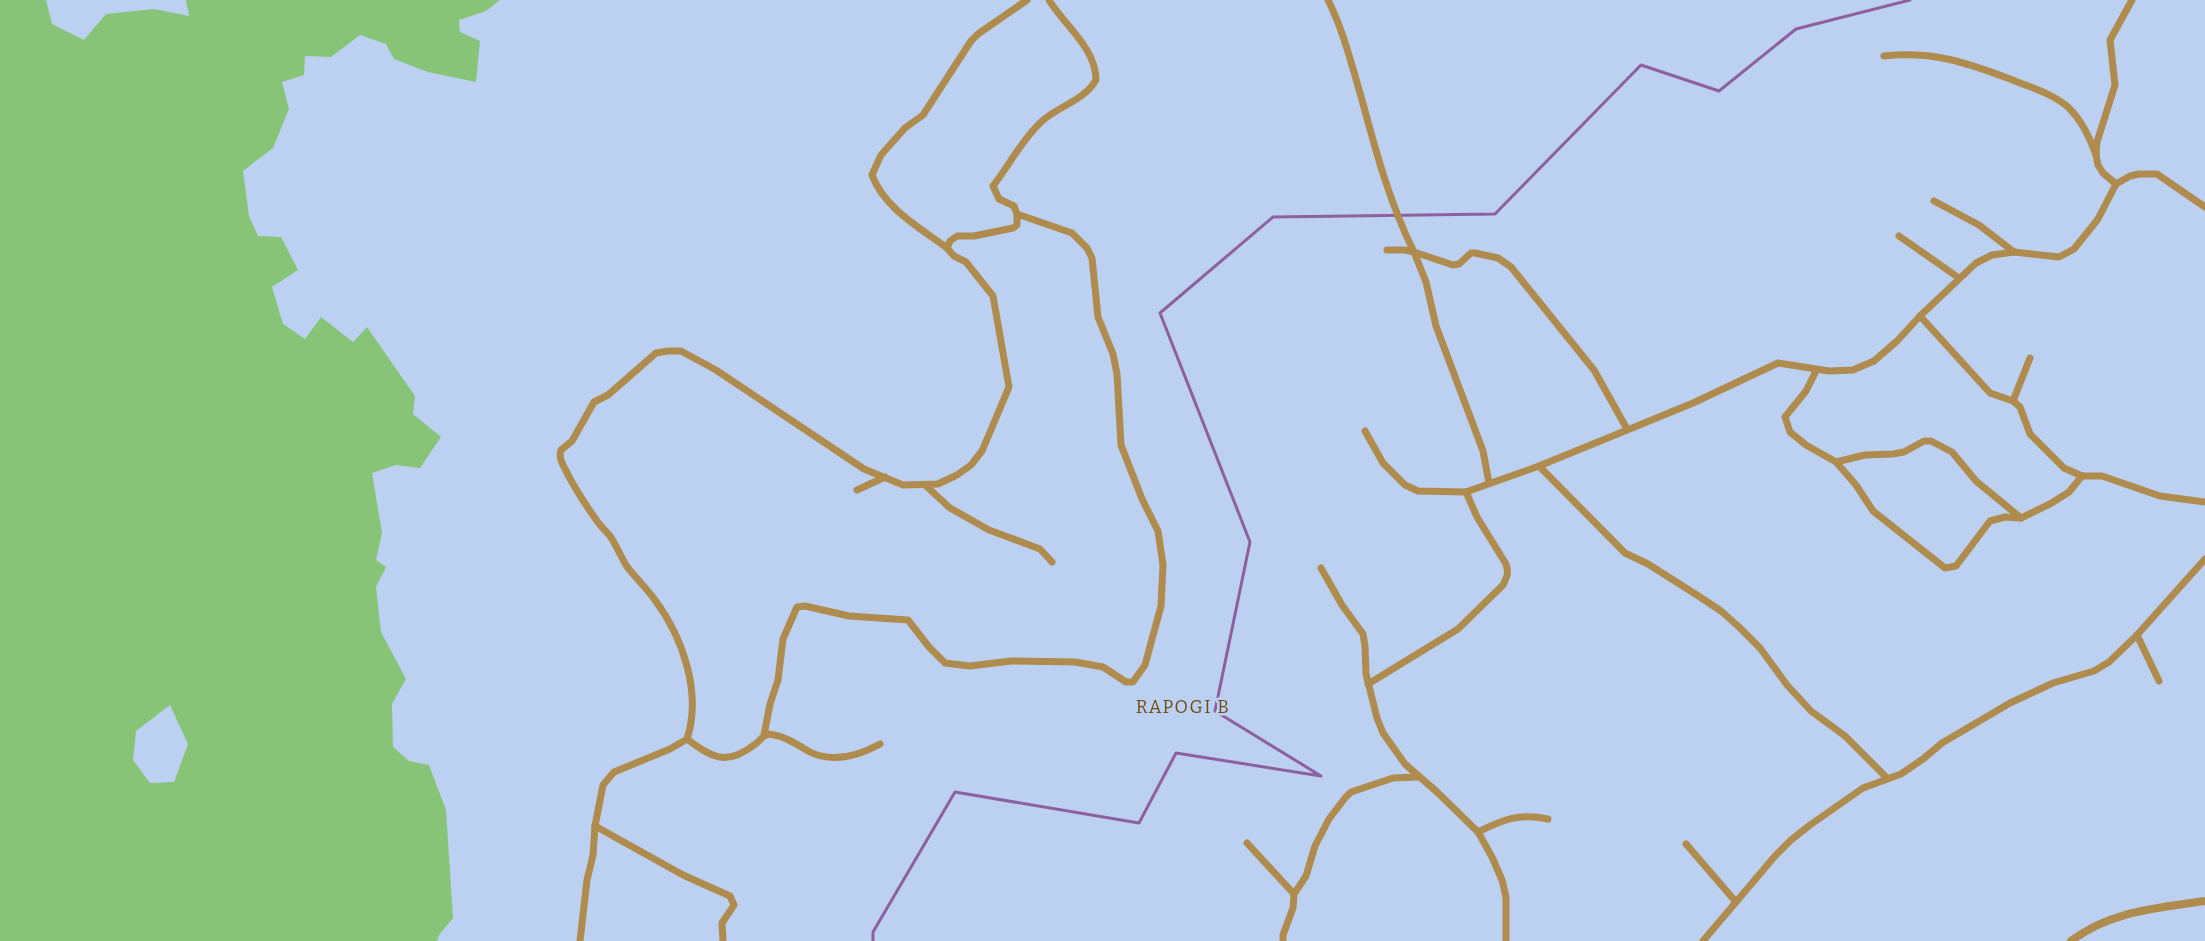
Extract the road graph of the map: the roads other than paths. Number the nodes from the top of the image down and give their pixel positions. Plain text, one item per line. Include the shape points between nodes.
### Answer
1 (1027, 0) edge
2 (1049, 0) edge
3 (1328, 0) edge
4 (2132, 0) edge
5 (1884, 56) dead end
6 (2096, 155) junction
7 (2116, 184) junction
8 (1934, 201) dead end
9 (2205, 207) edge
10 (1017, 214) junction
11 (1899, 236) dead end
12 (947, 248) junction
13 (1387, 250) dead end
14 (1414, 252) junction
15 (2014, 252) junction
16 (1959, 278) junction
17 (1920, 316) junction
18 (2030, 358) dead end
19 (1816, 371) junction
20 (2013, 401) junction
21 (1627, 429) junction
22 (1365, 432) dead end
23 (1836, 462) junction
24 (1539, 466) junction
25 (2082, 476) junction
26 (885, 477) junction
27 (1489, 483) junction
28 (926, 485) junction
29 (857, 490) dead end
30 (1466, 492) junction
31 (2205, 502) edge
32 (2021, 518) junction
33 (2205, 559) edge
34 (1053, 562) dead end
35 (1321, 568) dead end
36 (2137, 635) junction
37 (2159, 681) dead end
38 (1368, 684) junction
39 (764, 735) junction
40 (687, 739) junction
41 (880, 744) dead end
42 (1419, 777) junction
43 (1887, 778) junction
44 (1548, 819) dead end
45 (595, 826) junction
46 (1478, 832) junction
47 (1247, 843) dead end
48 (1686, 844) dead end
49 (1294, 894) junction
50 (2205, 901) edge
51 (1736, 902) junction
52 (580, 941) edge
53 (723, 941) edge
54 (1283, 941) edge
55 (1506, 941) edge
56 (1703, 941) edge
57 (2071, 941) edge

1 - 12 street via 971,41 923,114 881,154 873,175 877,187 901,214
2 - 10 street via 1083,45 1096,80 1090,90 1050,114 1024,139 993,186 999,199 1014,206
3 - 14 street via 1352,63 1396,215
4 - 6 street via 2110,40 2115,85
5 - 6 street via 1958,60 2034,88 2065,105 2076,116
6 - 7 street via 2103,173
7 - 9 street via 2139,174 2157,174
7 - 15 street via 2098,219 2074,249 2059,257
8 - 15 street via 1979,225
10 - 12 street via 1017,225 1013,228 957,236
10 - 39 street via 1072,233 1092,258 1098,317 1117,374 1121,445 1158,531 1163,565 1161,606 1145,665 1133,682 1126,682 1103,668 1075,662 1011,660 970,666 945,663 908,620 849,616 805,606 797,608 783,639 778,680
11 - 16 street
12 - 28 street via 966,262 993,296 1009,387 982,451 971,465 957,476
13 - 14 street
14 - 21 street via 1453,265 1475,253 1498,258 1511,267 1594,370
14 - 27 street via 1436,326 1483,451
15 - 16 street via 1992,255
16 - 17 street
17 - 19 street via 1874,361 1853,370
17 - 20 street via 1990,393
18 - 20 street
19 - 21 street via 1778,363
19 - 23 street via 1785,417 1786,424 1806,446
20 - 25 street via 2036,442 2056,461
21 - 24 street
22 - 30 street via 1383,464 1405,485 1418,491
23 - 32 street via 1904,452 1923,441 1931,441 1952,452 1976,481
23 - 32 street via 1873,511 1945,568 1956,566 1990,521
24 - 27 street
24 - 43 street via 1625,553 1721,611 1760,648 1786,685 1811,711 1845,736
25 - 31 street via 2102,476 2160,496
25 - 32 street via 2069,492
26 - 28 street via 903,485
26 - 29 street
26 - 40 street via 864,469 681,351 656,353 608,395 594,402 559,458 596,520 656,601 685,658 691,697
27 - 30 street
28 - 34 street via 950,508 989,530 1040,549
30 - 38 street via 1506,564 1507,578 1458,629
33 - 36 street
35 - 38 street via 1363,634
36 - 37 street
36 - 43 street via 2094,671 2053,683 2010,704 1942,743 1901,774
38 - 42 street via 1383,733
39 - 40 street via 739,754 723,759
39 - 41 street via 791,740 820,756 851,756
40 - 45 street via 607,778
42 - 46 street
42 - 49 street via 1393,778 1351,792 1324,828 1306,876
43 - 51 street via 1863,789 1791,840
44 - 46 street via 1515,817
45 - 52 street
45 - 53 street via 730,896 734,905 722,923
46 - 55 street via 1502,880
47 - 49 street
48 - 51 street
49 - 54 street
50 - 57 street via 2133,912 2104,921
51 - 56 street

